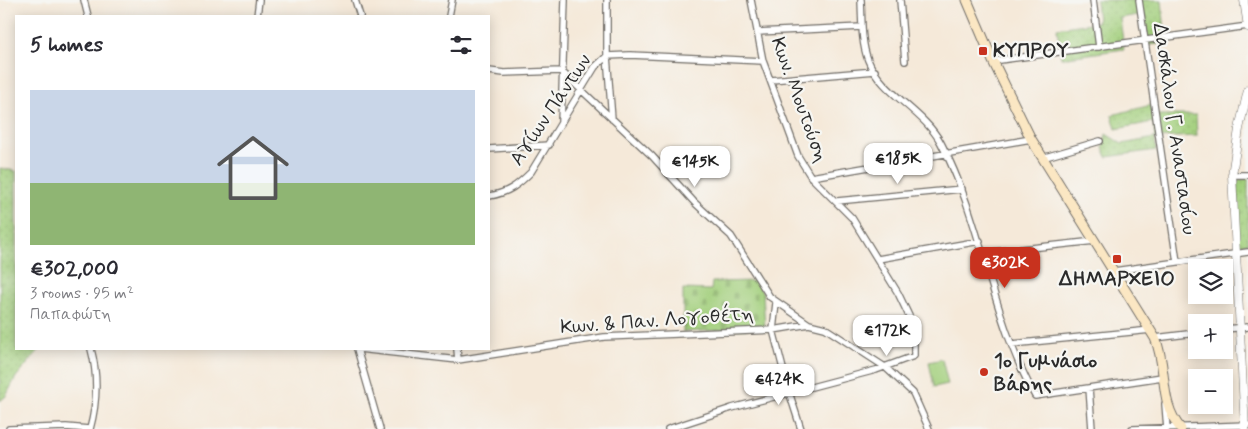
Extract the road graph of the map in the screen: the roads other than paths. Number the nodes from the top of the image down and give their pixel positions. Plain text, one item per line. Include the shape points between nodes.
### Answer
1 (84, 0) edge
2 (259, 0) edge
3 (355, 0) edge
4 (452, 0) edge
5 (564, 0) edge
6 (607, 0) edge
7 (751, 0) edge
8 (861, 0) edge
9 (900, 0) edge
10 (968, 0) edge
11 (1093, 0) edge
12 (1139, 0) edge
13 (1244, 0) edge
14 (88, 15) edge
15 (258, 15) edge
16 (360, 15) edge
17 (449, 15) edge
18 (862, 27) junction
19 (1248, 27) edge
20 (757, 32) junction
21 (1144, 41) junction
22 (1099, 47) junction
23 (607, 56) junction
24 (763, 61) junction
25 (905, 61) dead end
26 (993, 61) junction
27 (490, 71) edge
28 (561, 71) junction
29 (875, 71) junction
30 (771, 80) junction
31 (581, 90) junction
32 (1248, 90) edge
33 (612, 119) junction
34 (561, 124) junction
35 (1031, 139) junction
36 (1100, 141) dead end
37 (549, 144) junction
38 (490, 149) edge
39 (946, 153) junction
40 (1042, 158) junction
41 (1232, 175) junction
42 (1248, 175) edge
43 (811, 177) junction
44 (962, 189) junction
45 (490, 196) edge
46 (837, 201) junction
47 (980, 241) junction
48 (1095, 241) junction
49 (1248, 252) edge
50 (984, 253) junction
51 (1237, 254) junction
52 (878, 259) junction
53 (1177, 262) junction
54 (1114, 271) junction
55 (776, 303) junction
56 (809, 324) junction
57 (1244, 327) edge
58 (773, 330) junction
59 (1188, 332) edge
60 (1153, 334) junction
61 (1012, 344) junction
62 (91, 350) edge
63 (358, 350) edge
64 (367, 350) edge
65 (457, 350) edge
66 (458, 360) junction
67 (885, 368) junction
68 (1162, 377) junction
69 (1089, 388) junction
70 (789, 392) junction
71 (1165, 400) junction
72 (1246, 426) edge
73 (1167, 428) edge
74 (1180, 428) edge
75 (9, 429) edge
76 (89, 429) edge
77 (380, 429) edge
78 (668, 429) edge
79 (801, 429) edge
80 (929, 429) edge
81 (1092, 429) edge
82 (1132, 429) edge

1 - 14 street
2 - 15 street
3 - 16 street
4 - 17 street
5 - 28 street
6 - 23 street
7 - 20 street, Κων. Μουτούση
8 - 18 street
9 - 25 street
10 - 26 main road
11 - 22 street
12 - 21 street, Δασκάλου Γ. Αναστασίου
13 - 19 street
18 - 20 street
18 - 29 street via 869,61
19 - 21 street
20 - 24 street, Κων. Μουτούση
21 - 22 street
21 - 53 street, Δασκάλου Γ. Αναστασίου
22 - 26 street
23 - 24 street, Αγίων Πάντων
23 - 31 street, Αγίων Πάντων via 595,67
23 - 33 street
24 - 30 street, Κων. Μουτούση
26 - 35 main road
27 - 28 street
28 - 31 street
28 - 34 street
29 - 30 street
29 - 39 street via 932,127
30 - 43 street, Κων. Μουτούση via 798,156
31 - 33 street
31 - 34 street, Αγίων Πάντων
32 - 41 street
33 - 55 street via 731,236
34 - 37 street, Αγίων Πάντων
35 - 39 street
35 - 40 main road
36 - 40 street
37 - 38 street
37 - 45 street, Αγίων Πάντων via 531,172 517,186
39 - 43 street
39 - 44 street
40 - 48 main road
41 - 42 street
41 - 51 street
43 - 46 street, Κων. Μουτούση
44 - 46 street
44 - 47 street
46 - 52 street, Κων. Μουτούση
47 - 50 street
47 - 52 street
48 - 50 street
48 - 54 main road
49 - 51 street
50 - 61 street
51 - 53 street
51 - 57 street
52 - 67 street, Κων. Μουτούση via 909,316 915,351 910,359
53 - 54 street
54 - 60 main road
55 - 56 street
55 - 58 street
56 - 58 street, Κων. & Παν. Λογοθέτη
56 - 67 street via 825,328
57 - 72 street
58 - 66 street, Κων. & Παν. Λογοθέτη via 604,337
58 - 70 street
59 - 60 street
60 - 61 street
60 - 68 main road via 1160,355
61 - 69 street via 1035,396
62 - 76 street via 96,388 94,415
63 - 77 street
64 - 66 street, Κων. & Παν. Λογοθέτη
65 - 66 street
67 - 70 street, Κων. Μουτούση
67 - 80 street via 913,393
68 - 69 street
68 - 71 main road
69 - 81 street
70 - 78 street, Κων. Μουτούση
70 - 79 street
71 - 73 street
71 - 74 main road
72 - 74 street
73 - 74 street
73 - 82 street
75 - 76 street

